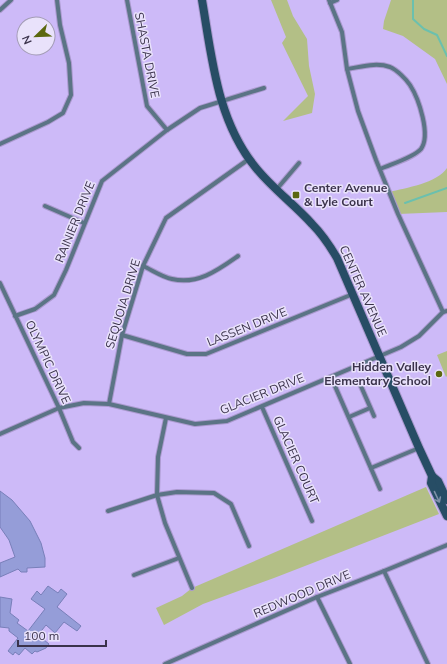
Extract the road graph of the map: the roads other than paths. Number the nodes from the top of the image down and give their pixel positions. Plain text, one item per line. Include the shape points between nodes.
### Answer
1 (12, 0) edge
2 (57, 0) edge
3 (127, 0) edge
4 (202, 0) edge
5 (336, 0) edge
6 (330, 1) edge
7 (0, 10) edge
8 (347, 70) junction
9 (264, 88) dead end
10 (221, 100) junction
11 (167, 130) junction
12 (0, 144) edge
13 (249, 159) junction
14 (298, 163) dead end
15 (380, 169) junction
16 (276, 190) junction
17 (45, 206) dead end
18 (84, 223) junction
19 (238, 256) dead end
20 (143, 266) junction
21 (0, 283) edge
22 (352, 294) junction
23 (445, 312) edge
24 (15, 316) junction
25 (122, 335) junction
26 (379, 356) junction
27 (331, 376) junction
28 (360, 384) dead end
29 (109, 404) junction
30 (262, 407) junction
31 (59, 408) junction
32 (370, 408) junction
33 (374, 416) dead end
34 (348, 417) junction
35 (166, 418) junction
36 (0, 434) edge
37 (79, 448) dead end
38 (419, 448) junction
39 (371, 468) junction
40 (432, 476) junction
41 (380, 489) dead end
42 (157, 495) junction
43 (447, 500) edge
44 (108, 511) dead end
45 (447, 516) edge
46 (312, 521) dead end
47 (447, 545) edge
48 (249, 546) dead end
49 (179, 558) junction
50 (384, 571) junction
51 (134, 575) dead end
52 (192, 588) dead end
53 (317, 597) junction
54 (165, 664) edge
55 (350, 664) edge
56 (428, 664) edge

1 - 7 street
2 - 12 street via 69,63 71,95 63,113
3 - 11 street, SHASTA DRIVE via 147,106
4 - 10 street, CENTER AVENUE
5 - 6 street
6 - 8 street via 342,32
8 - 15 street via 358,111
8 - 15 street via 373,64 390,67 410,84 421,108 426,139 421,149
9 - 10 street, RAINIER DRIVE
10 - 11 street, RAINIER DRIVE via 200,108
10 - 13 street, CENTER AVENUE via 231,127
11 - 18 street, RAINIER DRIVE via 102,181
13 - 16 street, CENTER AVENUE
13 - 20 street, SEQUOIA DRIVE via 166,218
14 - 16 street
15 - 23 street via 398,214
16 - 22 street, CENTER AVENUE via 312,223 327,241
17 - 18 street
18 - 24 street, RAINIER DRIVE via 54,296 35,309
19 - 20 street via 218,270 193,280 172,279
20 - 25 street, SEQUOIA DRIVE
21 - 24 street, OLYMPIC DRIVE
22 - 25 street, LASSEN DRIVE via 206,354 187,354
22 - 26 street, CENTER AVENUE
23 - 26 street, GLACIER DRIVE via 410,342
24 - 31 street, OLYMPIC DRIVE
25 - 29 street, SEQUOIA DRIVE
26 - 27 street, GLACIER DRIVE
26 - 38 street, CENTER AVENUE
27 - 30 street, GLACIER DRIVE
27 - 34 street
28 - 32 street
29 - 31 street, GLACIER DRIVE via 84,403
29 - 35 street, GLACIER DRIVE
30 - 35 street, GLACIER DRIVE via 227,421 195,424
30 - 46 street, GLACIER COURT
31 - 36 street, GLACIER DRIVE
31 - 37 street, OLYMPIC DRIVE via 73,442
32 - 33 street
32 - 34 street
34 - 39 street
35 - 42 street via 158,457
38 - 39 street
38 - 40 street, CENTER AVENUE
39 - 41 street
40 - 43 street, CENTER AVENUE via 438,481
40 -> 45 street, CENTER AVENUE via 431,483
42 - 44 street
42 - 48 street via 177,492 214,494 231,504
42 - 49 street via 164,523
47 - 50 street, REDWOOD DRIVE
49 - 51 street
49 - 52 street
50 - 53 street, REDWOOD DRIVE
50 - 56 street
53 - 54 street, REDWOOD DRIVE
53 - 55 street

